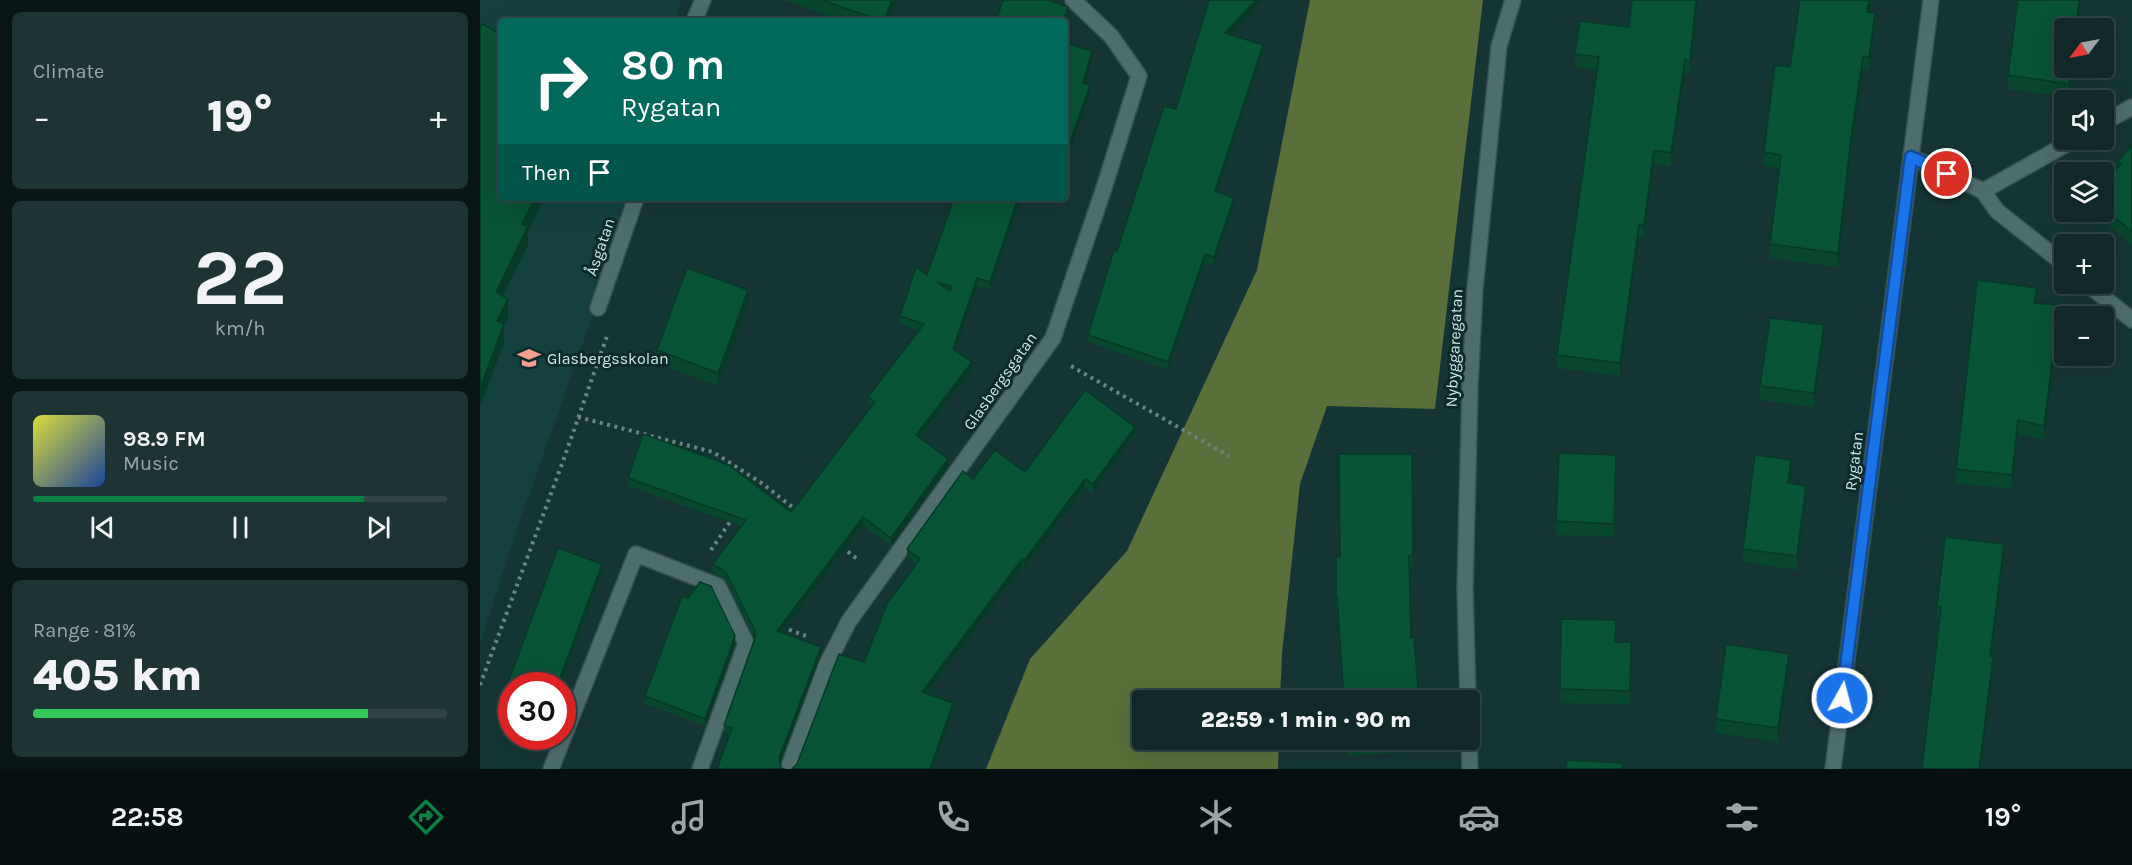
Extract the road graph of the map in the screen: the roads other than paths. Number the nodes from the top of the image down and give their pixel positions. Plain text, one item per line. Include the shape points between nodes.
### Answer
1 (703, 0) edge
2 (1072, 0) edge
3 (1513, 0) edge
4 (1931, 0) edge
5 (695, 18) edge
6 (2132, 107) edge
7 (2114, 117) edge
8 (2056, 150) edge
9 (1911, 157) junction
10 (1983, 191) junction
11 (635, 201) edge
12 (2054, 256) edge
13 (2100, 294) edge
14 (598, 308) dead end
15 (2132, 320) edge
16 (1468, 690) edge
17 (1469, 750) edge
18 (552, 769) edge
19 (700, 769) edge
20 (788, 769) edge
21 (1470, 769) edge
22 (1833, 769) edge

1 - 5 street
2 - 20 street, Glasbergsgatan via 1111,36 1139,76 1053,338 849,621 826,666
3 - 16 street, Nybyggaregatan via 1498,46 1475,289 1465,589
4 - 9 street, Rygatan
6 - 7 street
8 - 10 street
9 - 10 street
9 - 22 street, Rygatan
10 - 12 street via 1997,211
11 - 14 street, Åsgatan
13 - 15 street
17 - 21 street
18 - 19 street via 636,554 718,586 746,643

